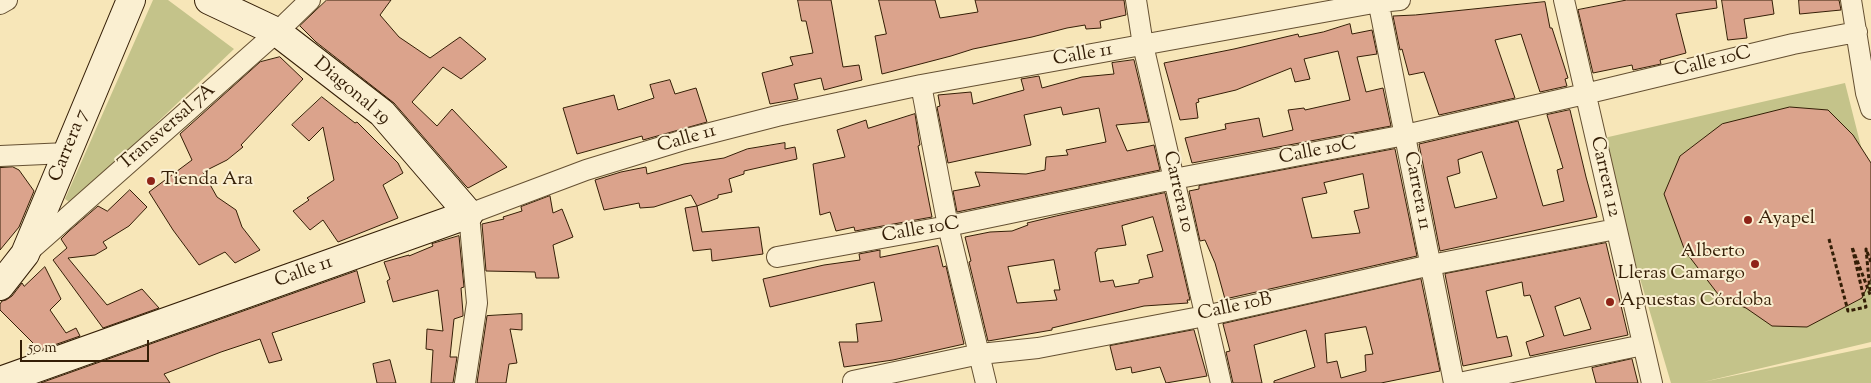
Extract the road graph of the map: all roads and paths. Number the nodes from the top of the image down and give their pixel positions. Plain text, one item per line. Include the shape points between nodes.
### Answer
1 (7, 0) edge
2 (131, 0) edge
3 (209, 0) edge
4 (310, 0) edge
5 (1136, 0) edge
6 (1400, 0) edge
7 (1564, 0) edge
8 (1851, 0) edge
9 (1378, 1) edge
10 (0, 4) edge
11 (277, 32) junction
12 (1857, 32) junction
13 (1144, 45) junction
14 (920, 85) junction
15 (1585, 94) junction
16 (1871, 109) edge
17 (1405, 135) junction
18 (67, 152) junction
19 (1, 153) edge
20 (1174, 179) junction
21 (469, 214) junction
22 (948, 226) junction
23 (1616, 229) junction
24 (1829, 239) dead end
25 (25, 254) junction
26 (777, 257) dead end
27 (1871, 262) edge
28 (1431, 265) junction
29 (0, 286) edge
30 (1871, 297) edge
31 (1205, 316) junction
32 (1643, 345) junction
33 (980, 354) junction
34 (0, 381) edge
35 (853, 382) edge
36 (464, 383) edge
37 (986, 383) edge
38 (1221, 383) edge
39 (1454, 383) edge
40 (1459, 383) edge
41 (1652, 383) edge

1 - 10 street
2 - 18 main road, Carrera 7
3 - 11 main road, Diagonal 19
4 - 11 street, Transversal 7A
5 - 13 street, Carrera 10
6 - 9 street, Calle 11
7 - 15 street, Carrera 12
8 - 12 street
9 - 13 street, Calle 11
9 - 17 street, Carrera 11
11 - 21 main road, Diagonal 19 via 382,113
11 - 25 street, Transversal 7A
12 - 15 street, Calle 10C via 1793,44
12 - 16 street
13 - 14 street, Calle 11
13 - 20 street, Carrera 10
14 - 21 street, Calle 11 via 687,139 586,170
14 - 22 street
15 - 17 street, Calle 10C
15 - 23 street, Carrera 12
17 - 20 street, Calle 10C
17 - 28 street, Carrera 11
18 - 19 street
18 - 25 main road, Carrera 7
20 - 22 street, Calle 10C
20 - 31 street, Carrera 10
21 - 34 main road, Calle 11
21 - 36 street via 477,303
22 - 26 street, Calle 10C
22 - 33 street
23 - 28 street, Calle 10B
23 - 32 street, Carrera 12
24 - 30 path via 1848,311 1866,307 1852,247
25 - 29 main road, Carrera 7
27 - 30 path via 1866,248
28 - 31 street, Calle 10B
28 - 39 street, Carrera 11
31 - 33 street, Calle 10B via 1038,348
31 - 38 street, Carrera 10
32 - 40 street
32 - 41 street, Carrera 12
33 - 35 street, Calle 10B
33 - 37 street

